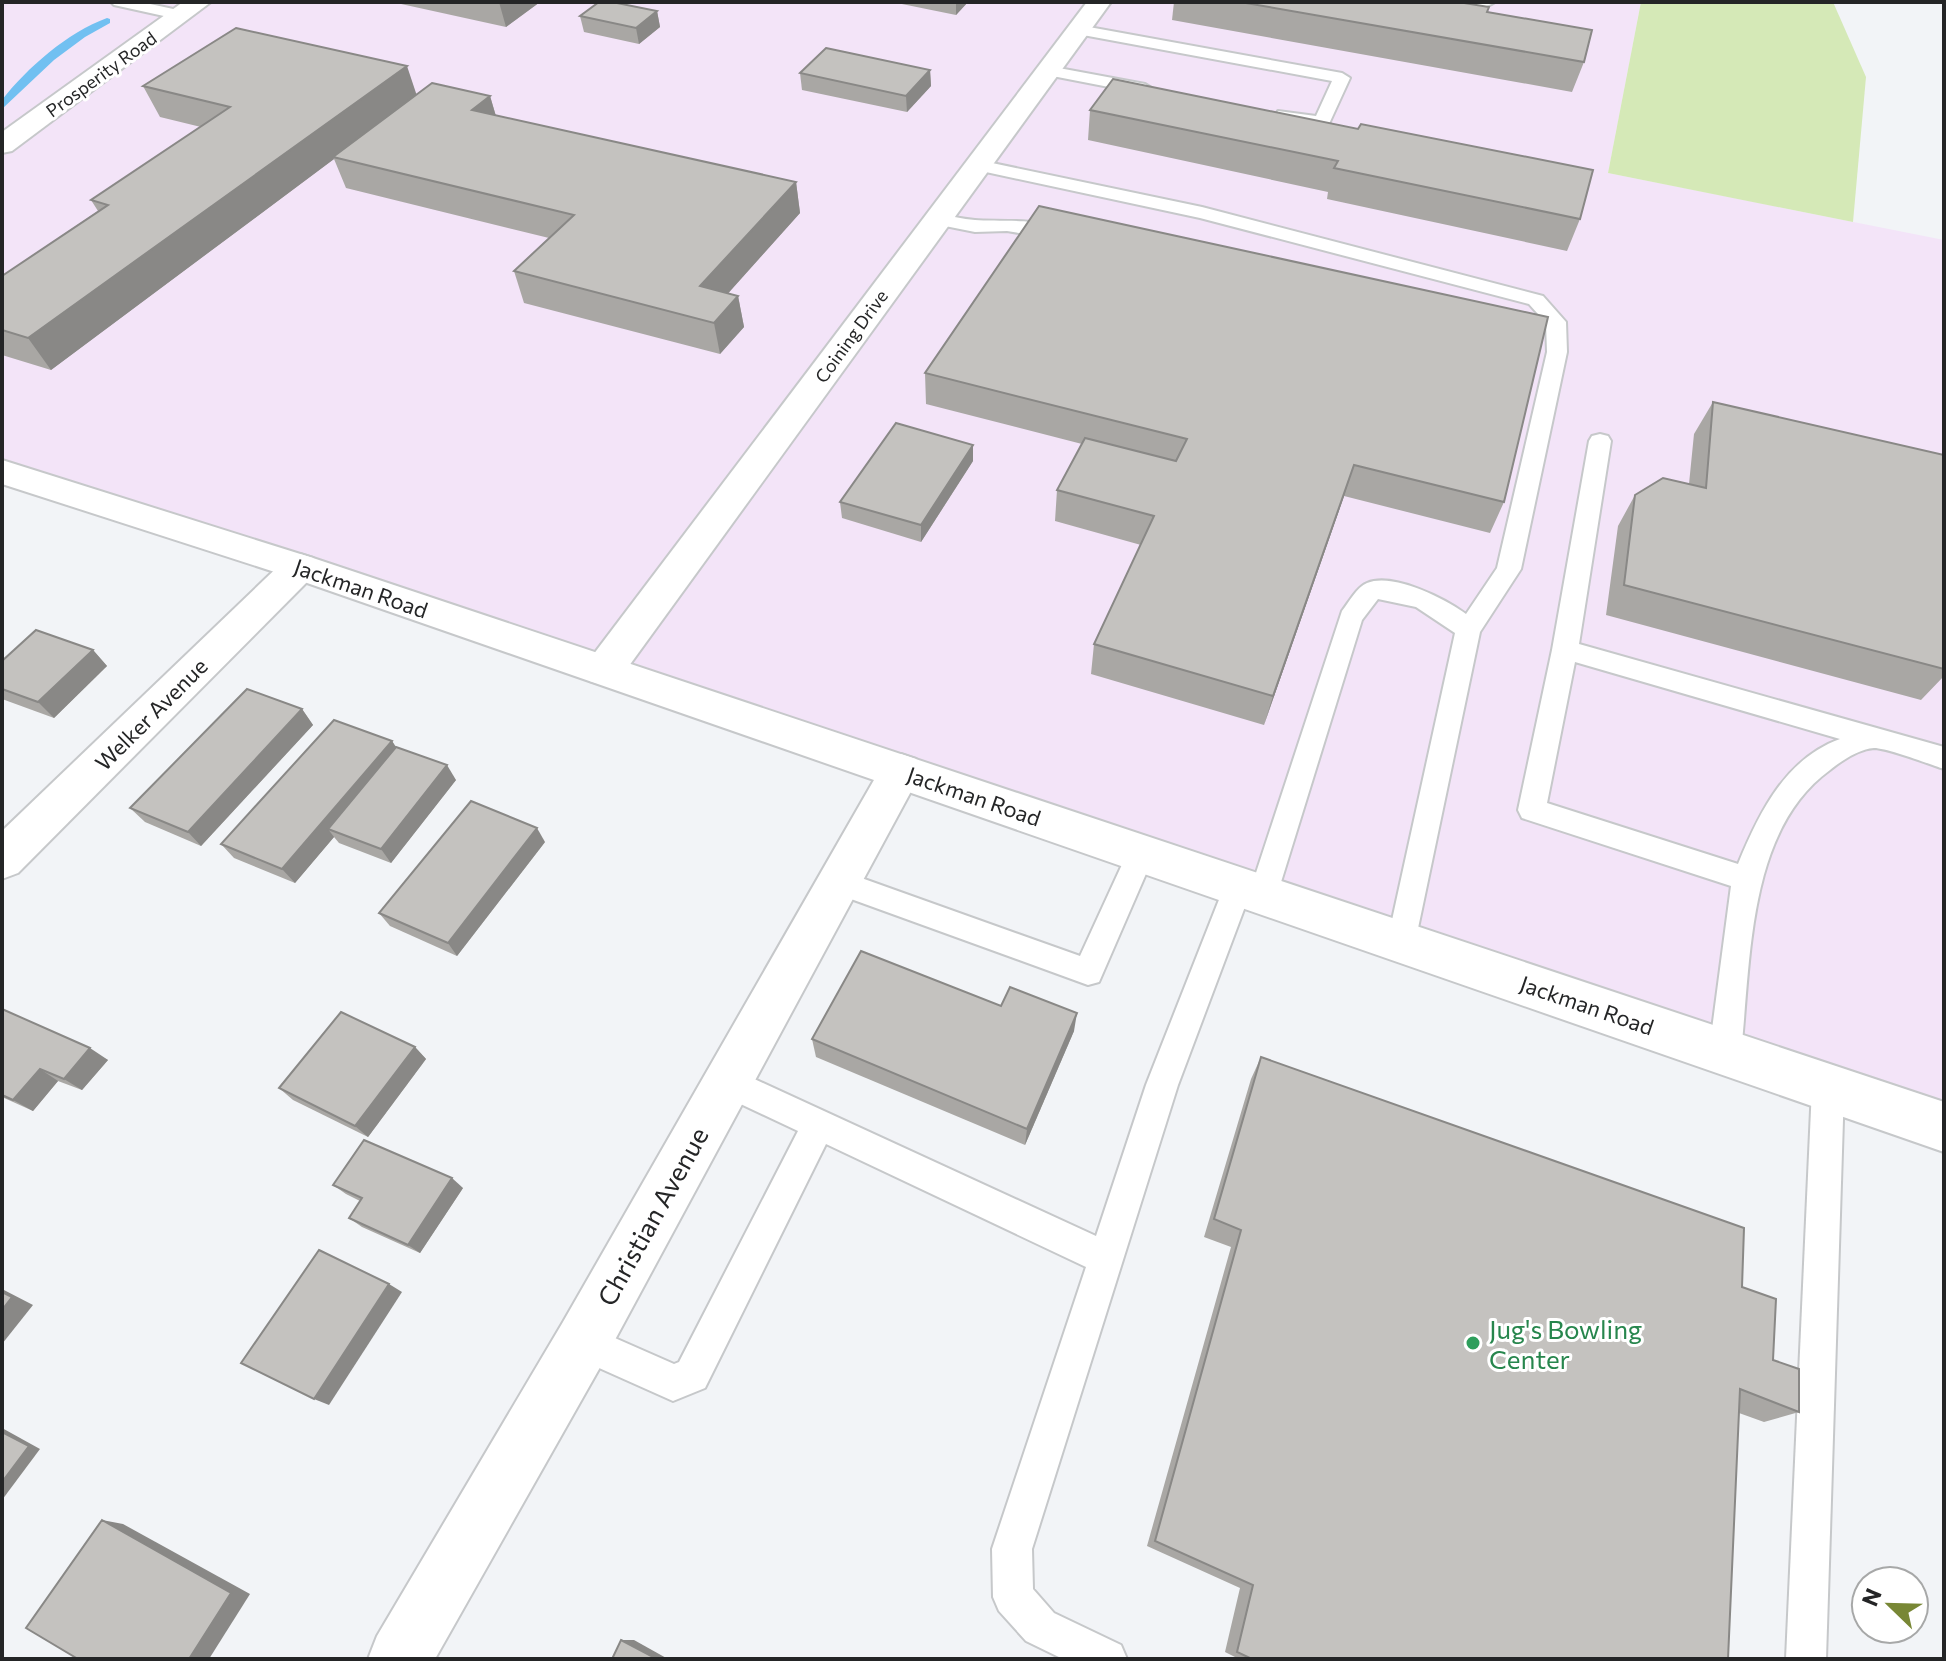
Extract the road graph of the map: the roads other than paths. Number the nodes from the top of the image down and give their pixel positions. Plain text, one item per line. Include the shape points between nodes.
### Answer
1 (119, 2) edge
2 (1099, 2) edge
3 (1417, 2) edge
4 (1487, 2) edge
5 (190, 8) edge
6 (1078, 30) junction
7 (1048, 71) junction
8 (1170, 94) edge
9 (1261, 111) edge
10 (2, 145) edge
11 (978, 165) junction
12 (937, 219) junction
13 (1082, 238) edge
14 (1600, 441) dead end
15 (2, 472) edge
16 (300, 567) junction
17 (1468, 631) junction
18 (1565, 650) junction
19 (604, 670) junction
20 (1872, 738) junction
21 (1944, 758) edge
22 (901, 771) junction
23 (1141, 853) junction
24 (2, 860) edge
25 (1746, 879) junction
26 (839, 882) junction
27 (1250, 891) junction
28 (1402, 943) junction
29 (1725, 1052) junction
30 (726, 1081) junction
31 (1828, 1088) junction
32 (818, 1125) junction
33 (1944, 1127) edge
34 (1106, 1258) junction
35 (583, 1342) junction
36 (1090, 1655) edge
37 (400, 1659) edge
38 (1806, 1659) edge

1 - 5 lane
2 - 6 street, Coining Drive
3 - 4 lane
5 - 10 street, Prosperity Road
6 - 7 street, Coining Drive
6 - 9 lane via 1342,78 1322,122
7 - 8 lane
7 - 11 street, Coining Drive
11 - 12 street, Coining Drive
11 - 17 lane via 1536,300 1556,322 1557,352 1509,569
12 - 13 lane
12 - 19 street, Coining Drive
14 - 18 lane
15 - 16 street, Jackman Road
16 - 19 street, Jackman Road
16 - 24 street, Welker Avenue
17 - 27 lane via 1452,613 1396,590 1372,590 1351,617
17 - 28 lane
18 - 20 lane
18 - 25 lane via 1532,810
19 - 22 street, Jackman Road
20 - 21 lane
20 - 25 lane via 1827,756 1798,781
22 - 23 street, Jackman Road
22 - 26 street, Christian Avenue
23 - 26 lane via 1088,972
23 - 27 street, Jackman Road
25 - 29 lane
26 - 30 street, Christian Avenue
27 - 28 street, Jackman Road
27 - 34 lane via 1162,1085
28 - 29 street, Jackman Road
29 - 31 street, Jackman Road
30 - 32 lane
30 - 35 street, Christian Avenue
31 - 33 street, Jackman Road
31 - 38 lane
32 - 34 lane
32 - 35 lane via 692,1375 673,1383
34 - 36 lane via 1012,1549 1013,1597 1040,1627
35 - 37 street, Christian Avenue

